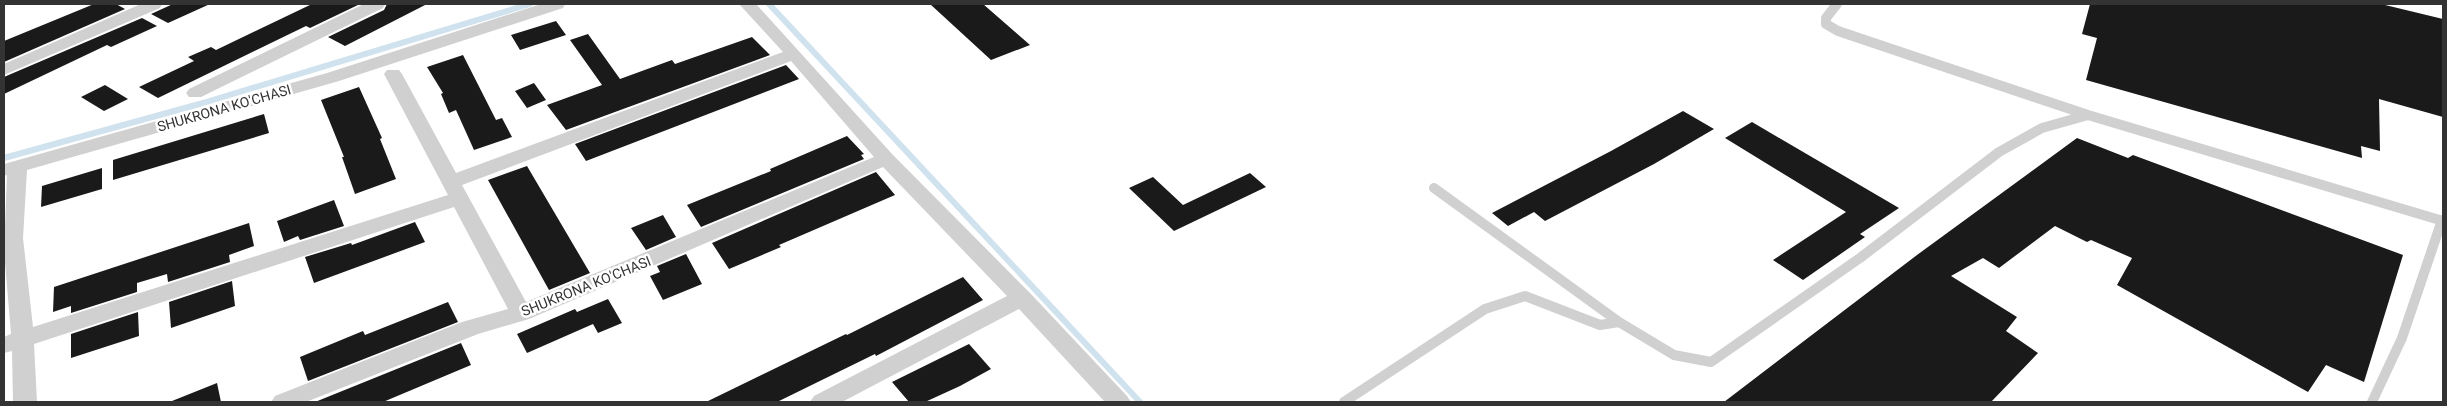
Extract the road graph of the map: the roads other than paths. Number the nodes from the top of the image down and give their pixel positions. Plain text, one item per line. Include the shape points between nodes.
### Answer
1 (154, 4) edge
2 (377, 4) edge
3 (557, 4) edge
4 (747, 4) edge
5 (1838, 4) edge
6 (794, 54) junction
7 (4, 70) edge
8 (393, 74) dead end
9 (195, 93) dead end
10 (2088, 115) junction
11 (886, 159) junction
12 (11, 168) edge
13 (1434, 188) dead end
14 (455, 190) junction
15 (2442, 220) edge
16 (1022, 298) junction
17 (521, 313) junction
18 (1618, 322) junction
19 (14, 342) edge
20 (25, 402) edge
21 (283, 402) edge
22 (822, 402) edge
23 (1119, 402) edge
24 (1344, 402) edge
25 (2372, 402) edge

1 - 7 street
2 - 9 street, SHUKRONA KO'CHASI
3 - 12 street, SHUKRONA KO'CHASI via 333,77
4 - 6 street
5 - 10 lane via 1826,18 1826,24 1838,31
6 - 11 street
6 - 14 street
8 - 14 street
10 - 15 lane
10 - 18 lane via 2042,128 1998,152 1860,258 1711,362 1674,355
11 - 16 street
11 - 17 street, SHUKRONA KO'CHASI
12 - 19 street
13 - 18 lane
14 - 17 street
14 - 19 street
15 - 25 lane via 2402,338
16 - 22 street
16 - 23 street
17 - 21 street, SHUKRONA KO'CHASI via 470,328
18 - 24 lane via 1600,325 1525,296 1486,309
19 - 20 street

